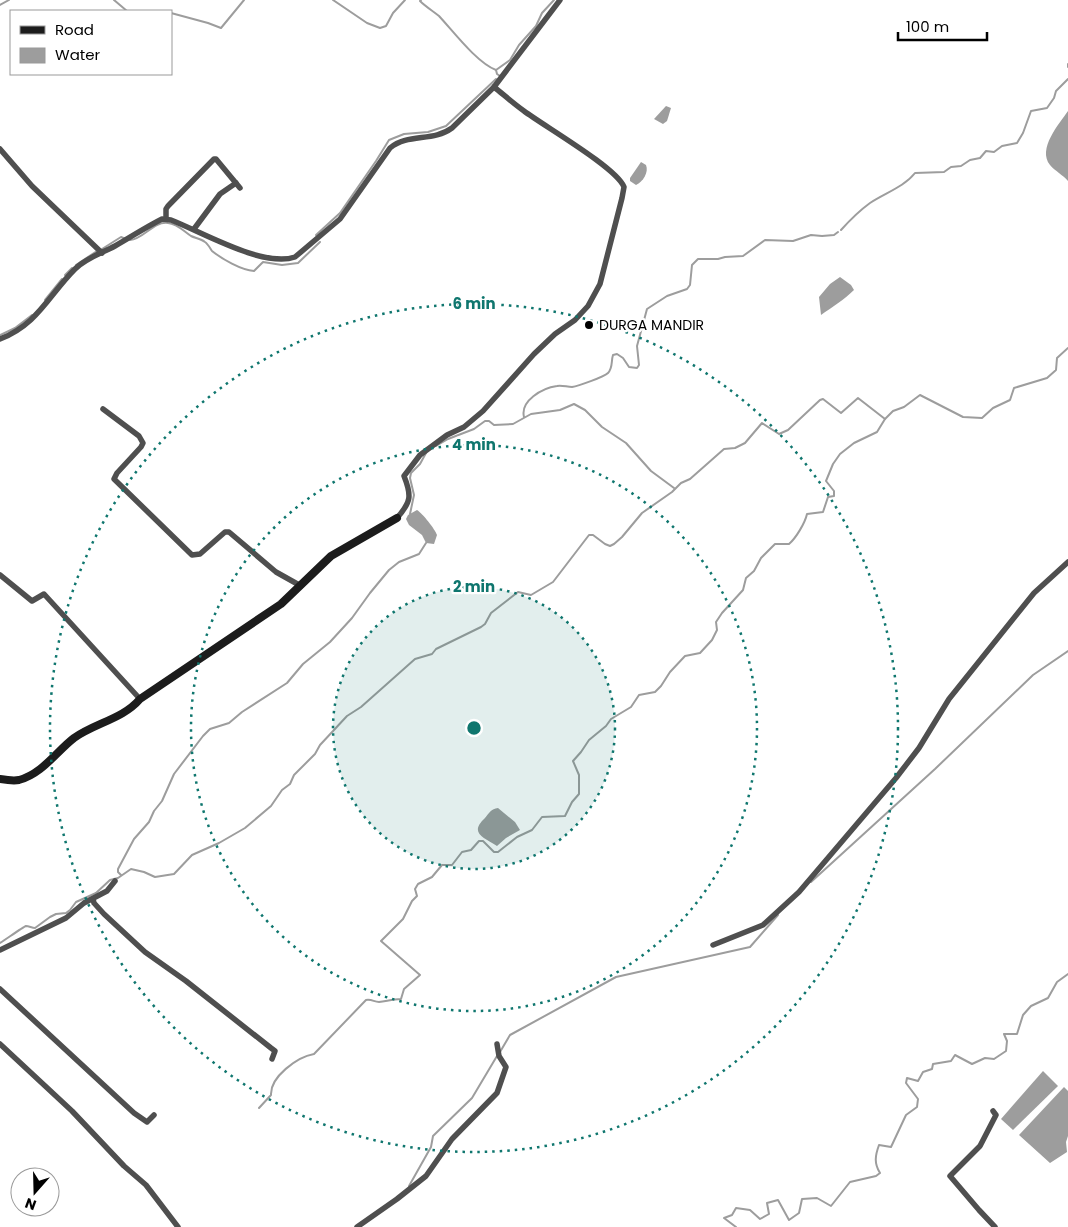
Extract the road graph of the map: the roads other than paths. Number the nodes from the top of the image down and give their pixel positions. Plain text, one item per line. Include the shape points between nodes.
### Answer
1 (560, 0) edge
2 (494, 87) junction
3 (0, 149) edge
4 (166, 219) junction
5 (194, 229) junction
6 (102, 253) junction
7 (0, 339) edge
8 (103, 409) dead end
9 (397, 518) joint
10 (1068, 562) edge
11 (0, 575) edge
12 (301, 586) junction
13 (140, 699) junction
14 (0, 779) edge
15 (115, 881) dead end
16 (93, 899) junction
17 (713, 945) dead end
18 (0, 950) edge
19 (0, 989) edge
20 (0, 1044) edge
21 (497, 1044) dead end
22 (272, 1059) dead end
23 (993, 1110) dead end
24 (154, 1115) dead end
25 (178, 1227) edge
26 (357, 1227) edge
27 (996, 1227) edge

1 - 2 street
2 - 5 street via 446,132 401,140 390,148 340,218 295,257 278,260 255,255
2 - 9 street via 604,166 624,188 604,271 592,300 575,320 534,354 483,411 420,455 404,476 410,491 409,498
3 - 6 street via 32,186
4 - 5 street
4 - 5 street via 168,206 216,159 238,185 220,194
4 - 6 street
6 - 7 street via 76,268 31,320 15,333
8 - 12 street via 139,436 143,443 114,479 192,555 200,554 225,532 230,532 276,572
9 - 12 street via 331,556
10 - 17 street via 1034,593 949,698 919,748 896,778 799,892 763,925
11 - 13 street via 32,601 44,594
12 - 13 street via 282,604
13 - 14 street via 132,708 75,738 31,774 19,780
15 - 16 street via 107,891
16 - 18 street via 66,918
16 - 22 street via 104,914 145,952 271,1048 274,1051
19 - 24 street via 134,1113 147,1122
20 - 25 street via 146,1185
21 - 26 street via 499,1056 506,1067 497,1093 452,1139 426,1176
23 - 27 street via 996,1115 980,1146 950,1176

